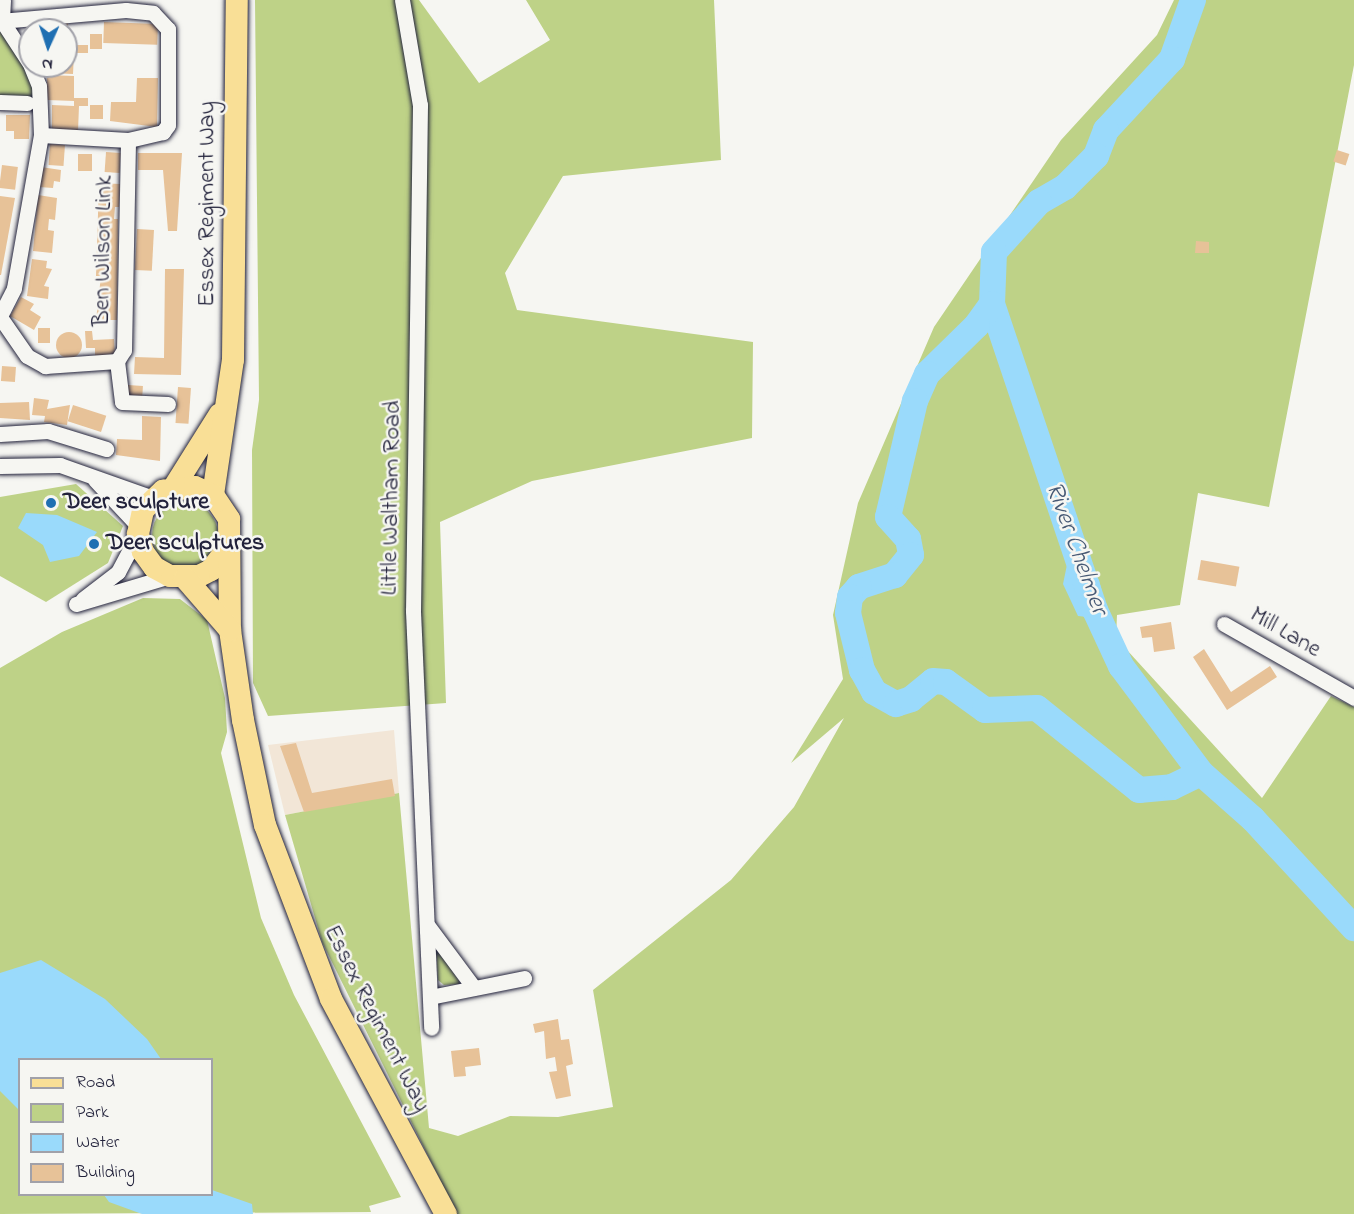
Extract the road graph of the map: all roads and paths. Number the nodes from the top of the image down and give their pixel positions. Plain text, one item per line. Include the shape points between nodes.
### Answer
1 (3, 0) edge
2 (237, 0) edge
3 (402, 0) edge
4 (125, 5) edge
5 (1, 21) edge
6 (18, 47) edge
7 (36, 78) edge
8 (0, 102) edge
9 (27, 103) dead end
10 (41, 135) junction
11 (128, 140) junction
12 (0, 317) edge
13 (117, 362) junction
14 (168, 404) dead end
15 (224, 408) junction
16 (0, 435) edge
17 (106, 449) dead end
18 (0, 466) edge
19 (90, 476) junction
20 (174, 487) junction
21 (213, 495) junction
22 (153, 498) junction
23 (138, 530) junction
24 (228, 548) junction
25 (177, 577) junction
26 (1224, 624) dead end
27 (230, 630) junction
28 (1354, 698) edge
29 (428, 926) junction
30 (524, 978) dead end
31 (474, 988) junction
32 (430, 997) junction
33 (431, 1028) dead end
34 (446, 1214) edge

1 - 5 street
2 - 15 main road, Essex Regiment Way via 233,360
3 - 29 street, Little Waltham Road via 420,105 413,611
4 - 5 street
4 - 11 street via 153,13 168,29 168,124 152,138
5 - 6 street
7 - 10 street
8 - 9 street
10 - 11 street
10 - 12 street via 14,288
11 - 13 street, Ben Wilson Link via 124,350
12 - 13 street, Ben Wilson Link via 27,356 45,366
13 - 14 street, Ben Wilson Link via 122,402
15 - 20 main road, Essex Regiment Way
15 - 21 main road, Essex Regiment Way
16 - 17 street via 48,431
18 - 19 street via 60,465
19 - 22 street
19 - 23 street
20 - 21 main road via 195,487
20 - 22 main road
21 - 24 main road, Essex Regiment Way via 229,519
22 - 23 main road
23 - 25 main road via 148,559
23 - 25 street via 118,572 76,604
24 - 25 main road via 212,570
24 - 27 main road, Essex Regiment Way
25 - 27 main road
26 - 28 street, Mill Lane
27 - 34 main road, Essex Regiment Way via 253,777 291,903 331,999
29 - 31 street
29 - 32 street, Little Waltham Road
30 - 31 street
31 - 32 street
32 - 33 street, Little Waltham Road

